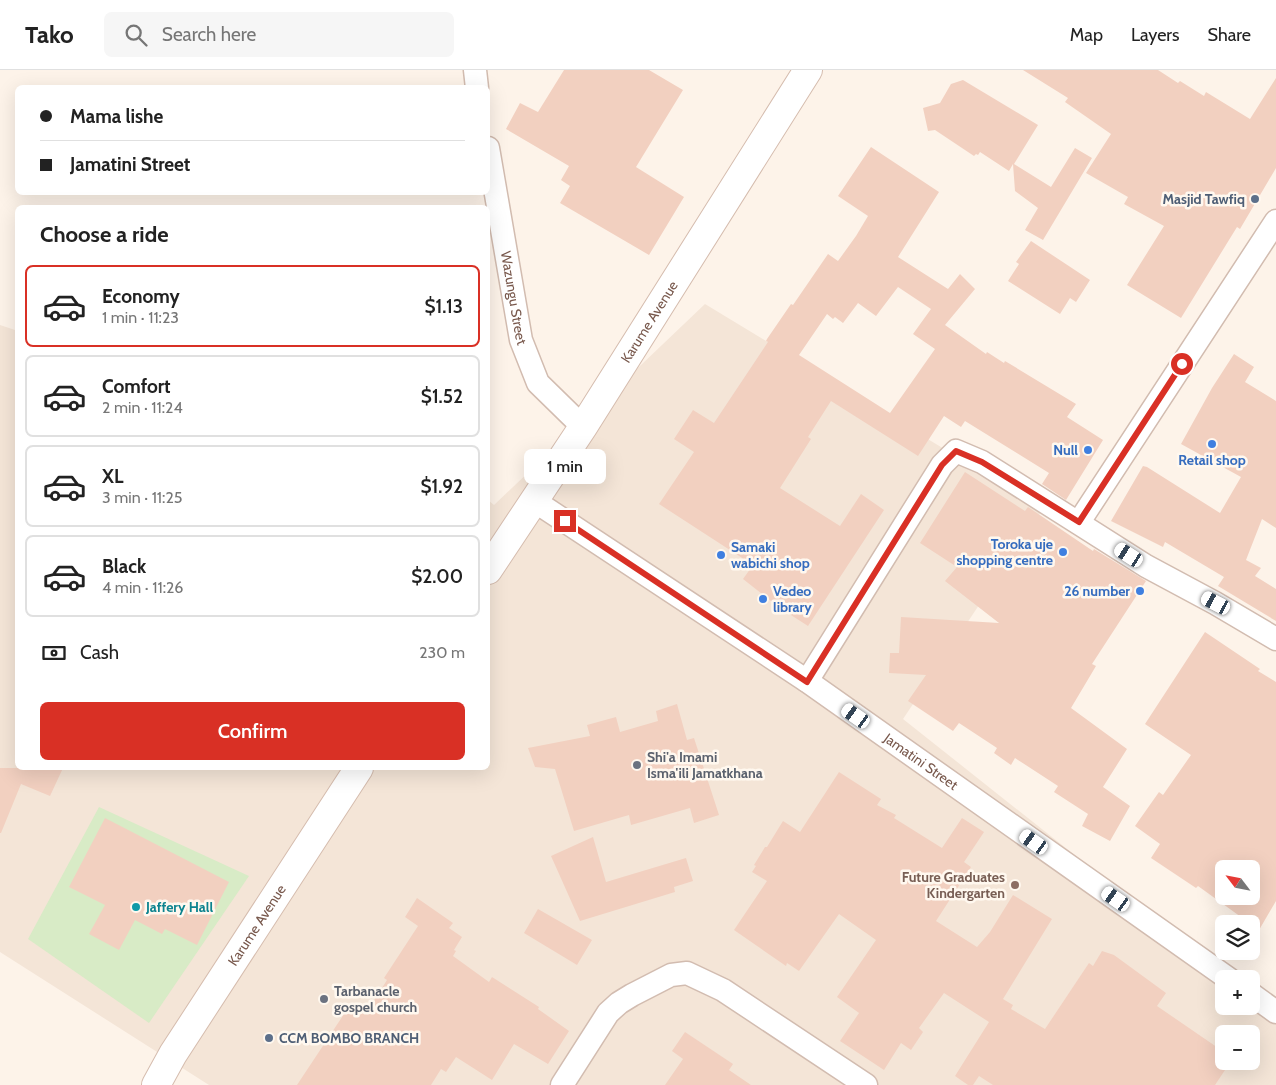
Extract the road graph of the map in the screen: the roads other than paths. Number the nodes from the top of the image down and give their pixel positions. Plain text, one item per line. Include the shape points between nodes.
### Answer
1 (475, 70) edge
2 (808, 70) edge
3 (477, 85) edge
4 (490, 160) edge
5 (1276, 221) edge
6 (583, 427) junction
7 (533, 500) junction
8 (1079, 522) junction
9 (490, 567) edge
10 (1276, 639) edge
11 (807, 682) junction
12 (358, 770) edge
13 (1216, 970) edge
14 (1260, 1000) edge
15 (1276, 1012) edge
16 (156, 1085) edge
17 (562, 1085) edge
18 (866, 1085) edge

1 - 3 street
2 - 6 main road, Karume Avenue
4 - 6 street, Wazungu Street via 521,340 538,383
5 - 8 street
6 - 7 main road, Karume Avenue
7 - 9 main road, Karume Avenue
7 - 11 street, Jamatini Street
8 - 10 street via 1146,566
8 - 11 street via 982,462 956,451 942,465
11 - 13 street, Jamatini Street
12 - 16 main road, Karume Avenue
14 - 15 street
17 - 18 street via 608,1013 619,1003 671,975 687,973 752,1008

